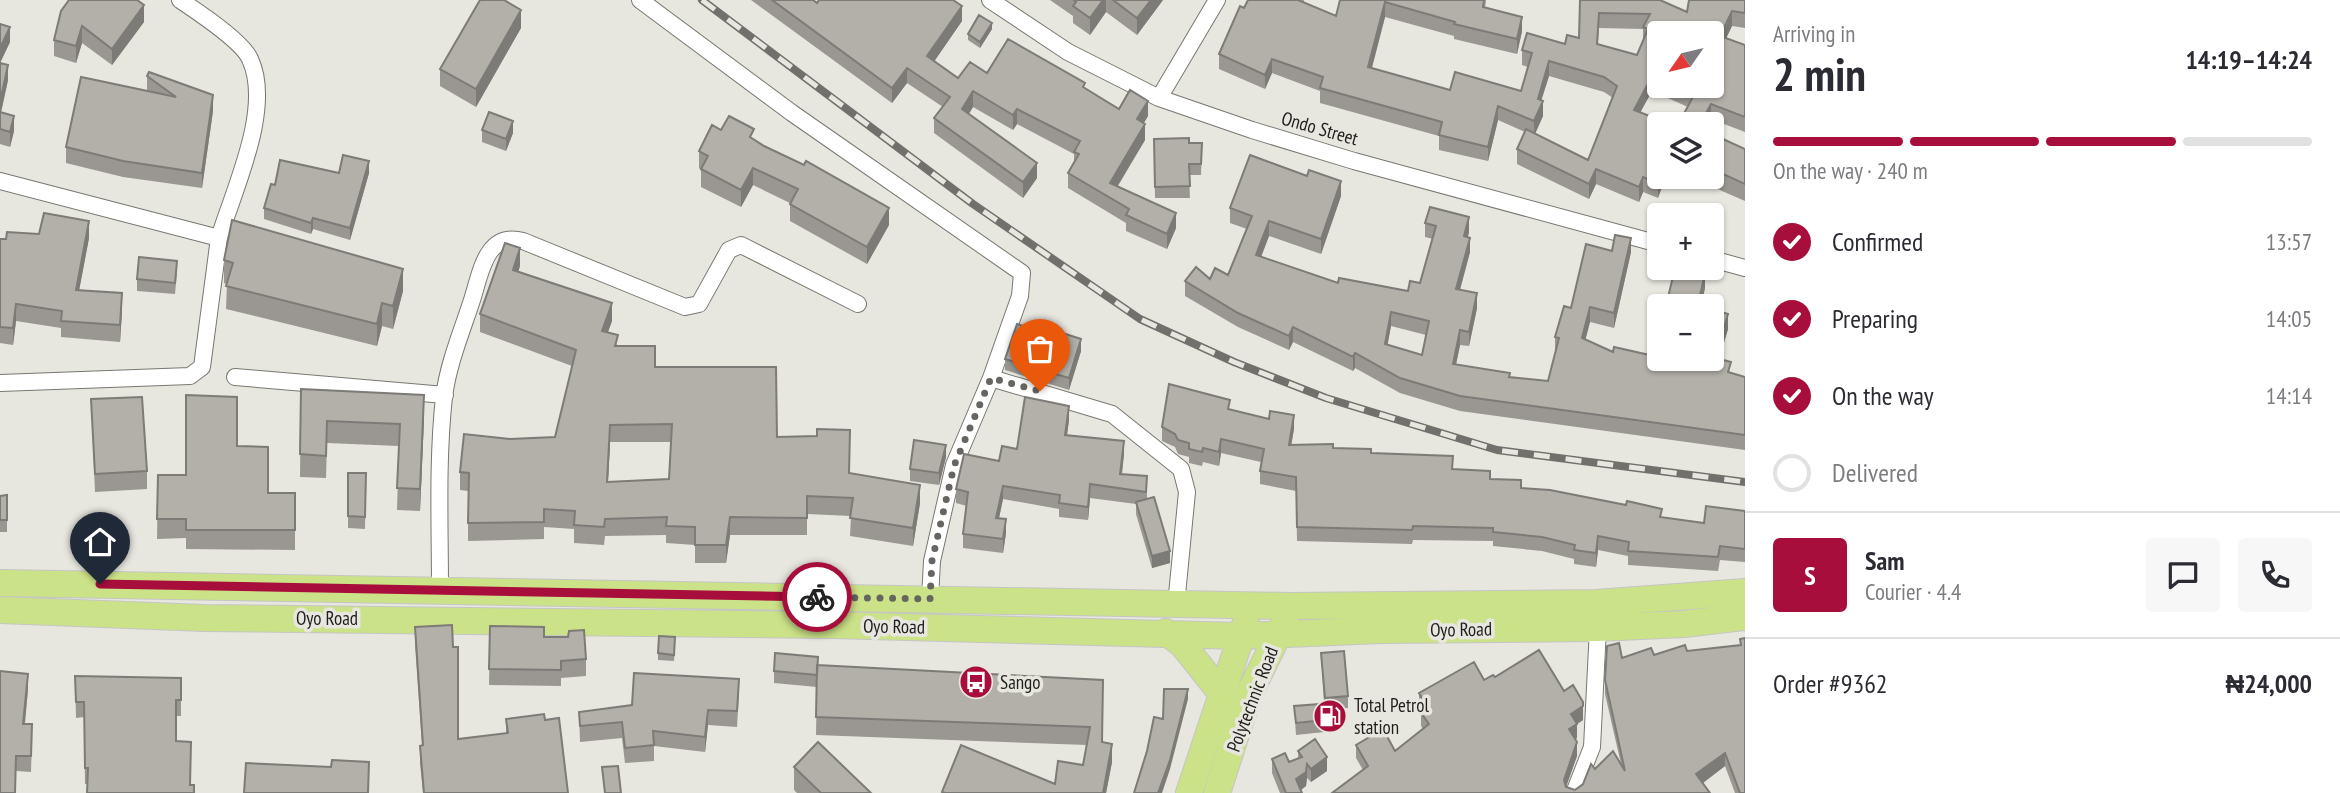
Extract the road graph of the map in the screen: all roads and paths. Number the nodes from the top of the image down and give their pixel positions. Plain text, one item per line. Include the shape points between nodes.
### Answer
1 (180, 0) edge
2 (640, 0) edge
3 (990, 0) edge
4 (1217, 0) edge
5 (1159, 98) junction
6 (0, 181) edge
7 (219, 238) junction
8 (1647, 241) edge
9 (1724, 262) edge
10 (1745, 268) edge
11 (858, 304) dead end
12 (235, 377) dead end
13 (991, 378) junction
14 (0, 383) edge
15 (444, 395) junction
16 (0, 583) edge
17 (381, 589) junction
18 (440, 589) junction
19 (1745, 592) edge
20 (930, 599) junction
21 (1176, 605) junction
22 (1254, 605) junction
23 (1292, 606) junction
24 (0, 610) edge
25 (1745, 617) edge
26 (380, 619) junction
27 (1598, 628) junction
28 (1166, 632) junction
29 (1278, 634) junction
30 (1240, 636) junction
31 (1221, 693) junction
32 (1189, 793) edge
33 (1217, 793) edge
34 (1574, 793) edge

1 - 7 street via 250,58 258,89 256,121
2 - 13 street via 792,113 1022,273 1020,296
3 - 5 street, Ondo Street via 1068,52
4 - 5 street
5 - 8 street, Ondo Street via 1341,157
6 - 7 street
7 - 14 street via 202,368 190,376
9 - 10 street
11 - 15 street via 741,246 729,250 699,304 685,307 506,238 491,249 481,272
12 - 15 street
13 - 20 street via 954,466 932,561
13 - 21 street via 1112,414 1181,469 1187,492
15 - 18 street
16 - 17 main road, Oyo Road
17 - 18 main road, Oyo Road
17 - 26 main road
18 - 20 main road, Oyo Road
19 - 23 main road, Oyo Road via 1596,603
20 - 21 main road, Oyo Road
21 - 22 main road, Oyo Road
22 - 23 main road, Oyo Road
22 - 30 main road, Polytechnic Road
23 - 29 main road, Polytechnic Road
24 - 26 main road, Oyo Road
25 - 27 main road, Oyo Road
26 - 28 main road, Oyo Road
27 - 29 main road, Oyo Road
27 - 34 street via 1592,747
28 - 30 main road, Oyo Road
28 - 31 main road via 1183,645
29 - 30 main road, Oyo Road
29 - 33 main road, Polytechnic Road via 1250,694
30 - 31 main road, Polytechnic Road
31 - 32 main road, Polytechnic Road

